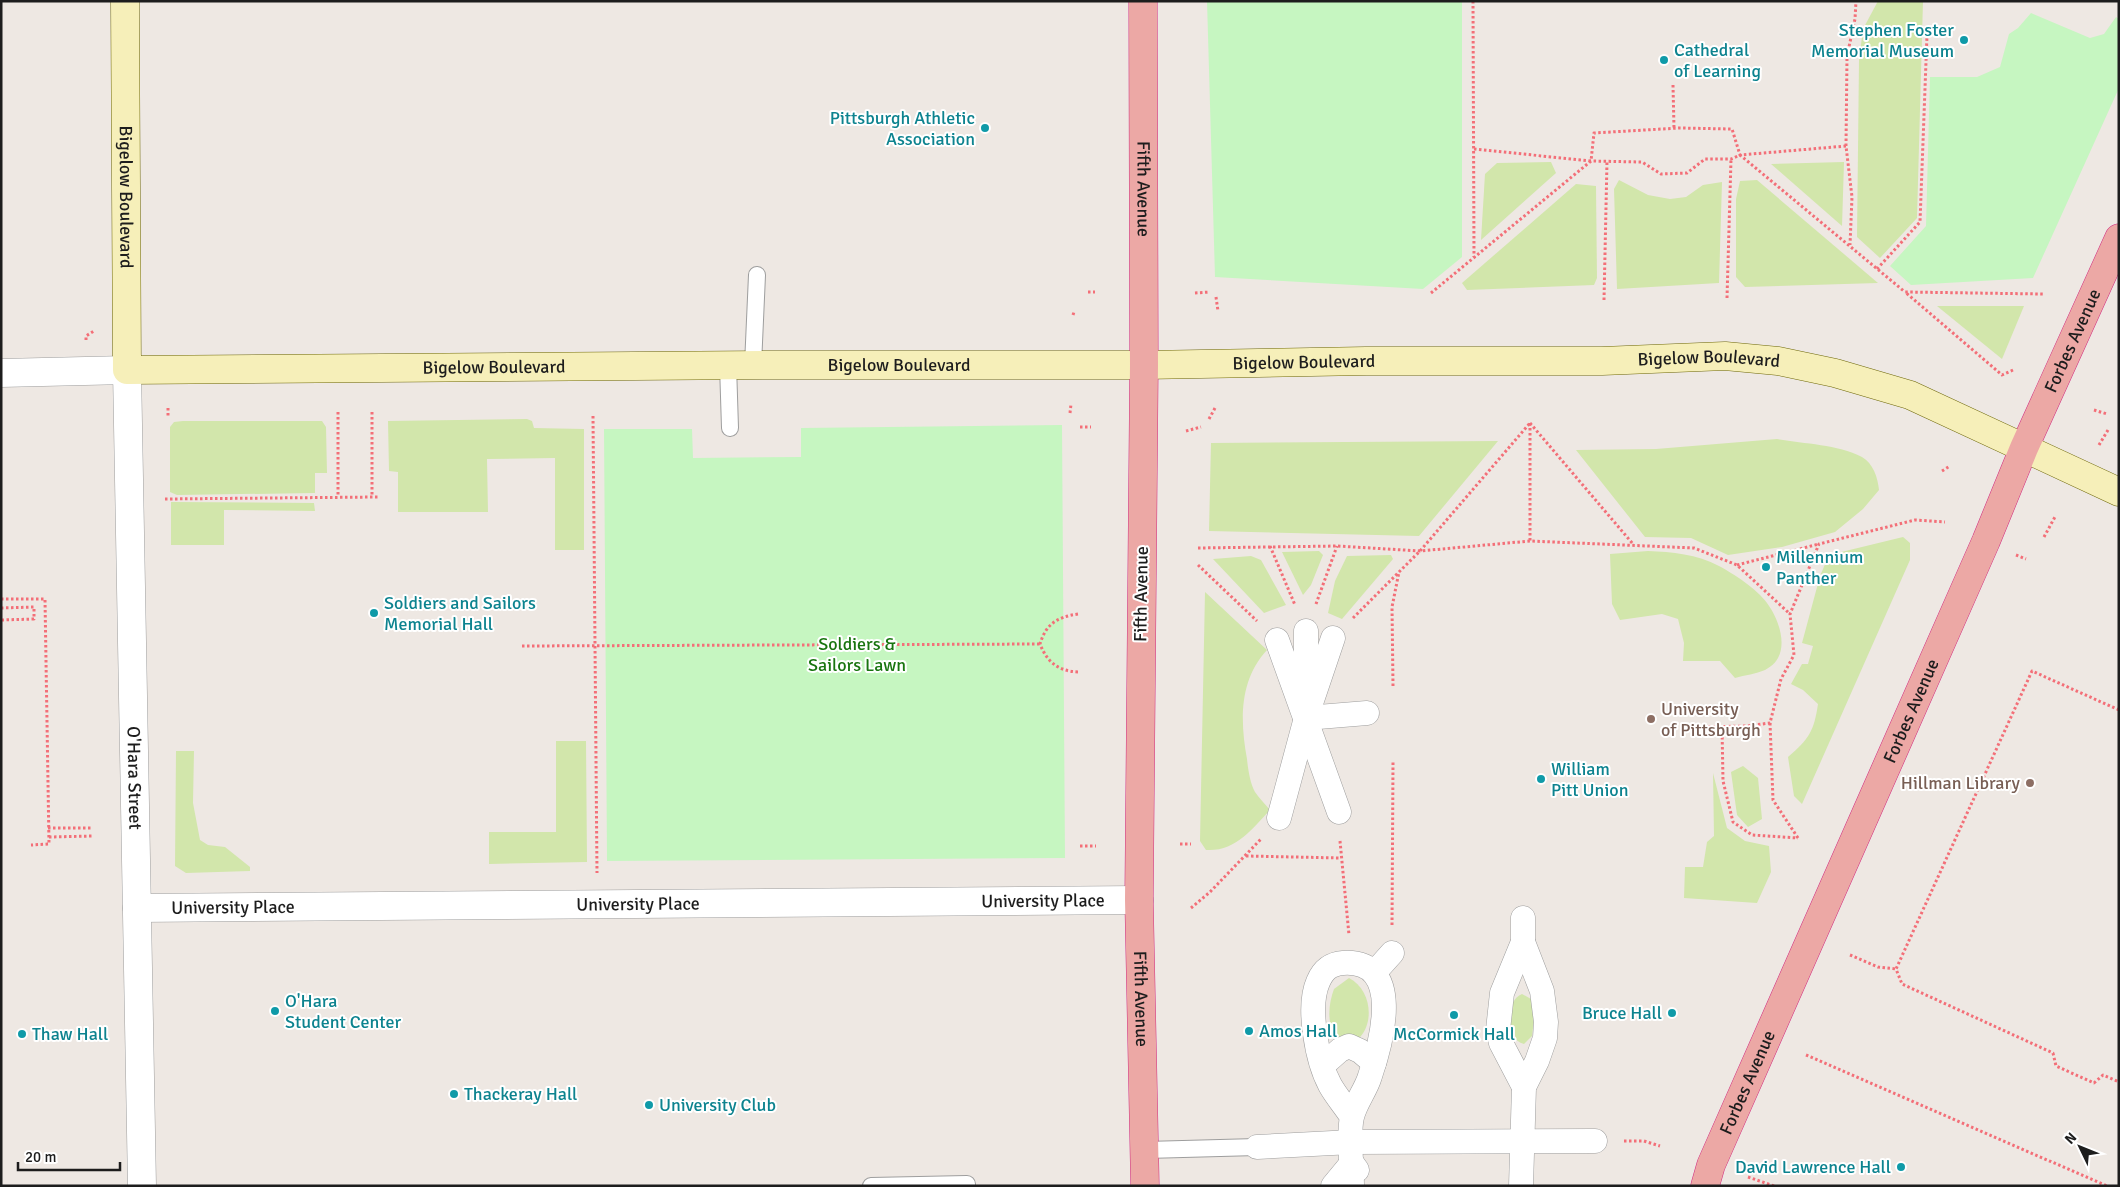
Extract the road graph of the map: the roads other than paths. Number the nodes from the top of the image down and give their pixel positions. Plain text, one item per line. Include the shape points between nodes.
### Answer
1 (126, 1) edge
2 (1143, 1) edge
3 (2119, 238) edge
4 (757, 274) dead end
5 (741, 365) junction
6 (1144, 365) junction
7 (127, 370) junction
8 (1, 373) edge
9 (730, 428) dead end
10 (2024, 448) junction
11 (2119, 492) edge
12 (1306, 631) road end
13 (1333, 638) road end
14 (1277, 640) road end
15 (1367, 713) dead end
16 (1306, 718) junction
17 (1339, 812) road end
18 (1280, 818) road end
19 (1139, 900) junction
20 (137, 908) junction
21 (1523, 918) dead end
22 (1523, 942) junction
23 (1392, 953) road end
24 (1375, 972) junction
25 (1374, 1063) junction
26 (1323, 1065) junction
27 (1524, 1087) junction
28 (1352, 1117) junction
29 (1595, 1142) dead end
30 (1257, 1147) joint
31 (1146, 1150) junction
32 (1522, 1152) junction
33 (1352, 1164) edge
34 (967, 1184) dead end
35 (142, 1186) edge
36 (871, 1186) edge
37 (1145, 1186) edge
38 (1333, 1186) edge
39 (1367, 1186) edge
40 (1507, 1186) edge
41 (1521, 1186) edge
42 (1705, 1186) edge

1 - 7 main road, Bigelow Boulevard
2 - 6 highway, Fifth Avenue
3 - 10 highway, Forbes Avenue
4 - 5 lane
5 - 6 main road, Bigelow Boulevard
5 - 7 main road, Bigelow Boulevard
5 - 9 lane
6 - 10 main road, Bigelow Boulevard via 1725,356 1778,361 1835,373 1910,395
6 - 19 highway, Fifth Avenue
7 - 8 street
7 - 20 street, O'Hara Street
10 - 11 main road, Bigelow Boulevard
10 - 42 highway, Forbes Avenue via 1711,1165
12 - 16 street
13 - 16 street
14 - 16 street
15 - 16 street
16 - 17 street
16 - 18 street
19 - 20 street, University Place
19 - 31 highway, Fifth Avenue
20 - 35 street, O'Hara Street
21 - 22 street
22 - 27 street via 1542,991 1546,1022 1545,1038
22 - 27 street via 1502,993 1498,1030 1501,1044
23 - 24 street
24 - 25 street via 1382,987 1384,1004 1382,1032
24 - 26 street via 1349,958 1331,965 1322,973 1315,989 1313,1007
25 - 26 street via 1360,1050 1349,1046
25 - 28 street
26 - 28 street via 1330,1084
27 - 32 street
28 - 33 street
29 - 32 street
30 - 31 lane
30 - 33 street
31 - 37 highway, Fifth Avenue
32 - 33 street
32 - 40 street
32 - 41 street
33 - 38 street
33 - 39 street
34 - 36 lane

